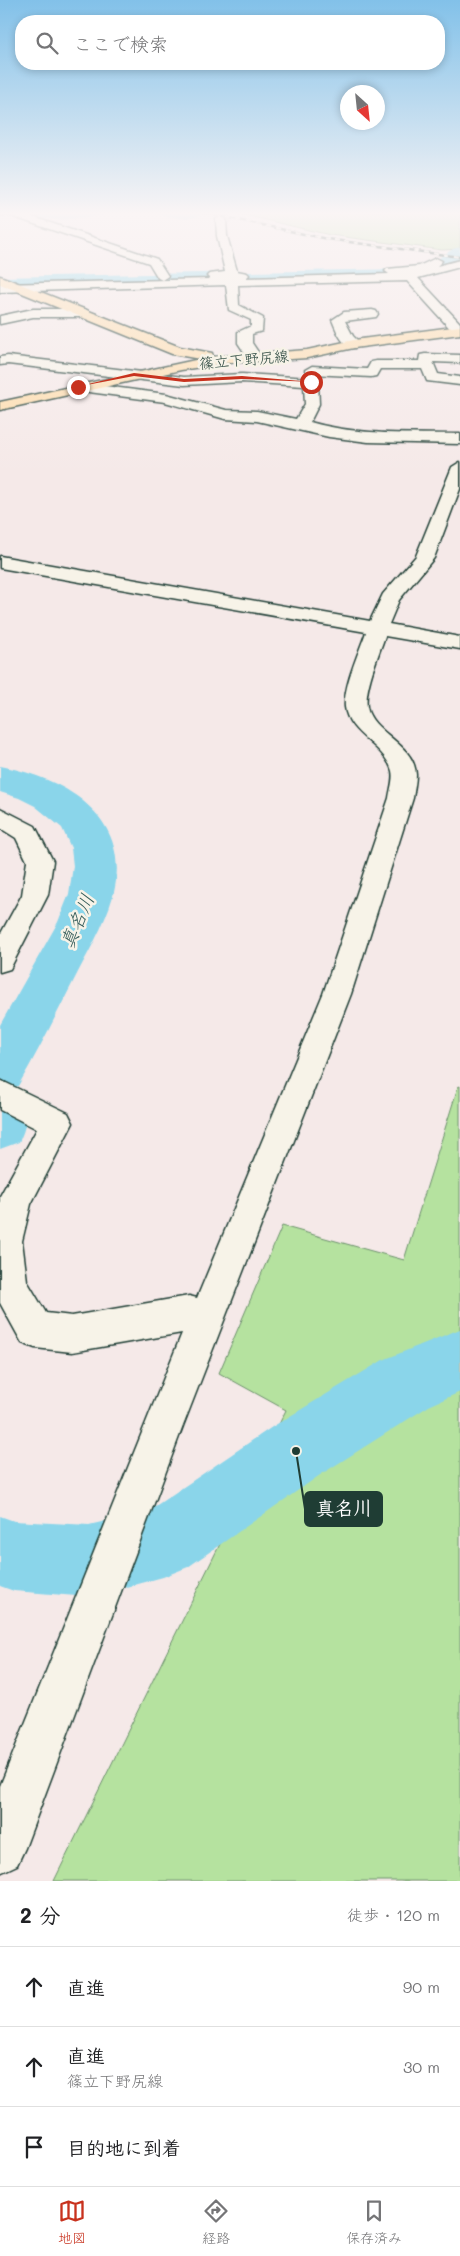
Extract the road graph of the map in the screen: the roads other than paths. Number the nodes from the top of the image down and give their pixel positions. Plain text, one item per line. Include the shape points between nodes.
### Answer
1 (47, 299) edge
2 (233, 299) edge
3 (430, 299) edge
4 (85, 313) junction
5 (372, 314) dead end
6 (0, 320) edge
7 (459, 330) edge
8 (354, 344) junction
9 (177, 351) junction
10 (307, 354) junction
11 (255, 358) junction
12 (227, 359) junction
13 (460, 359) edge
14 (0, 360) edge
15 (427, 365) junction
16 (181, 366) junction
17 (134, 374) junction
18 (311, 376) junction
19 (460, 381) edge
20 (78, 387) junction
21 (0, 406) edge
22 (301, 424) junction
23 (460, 439) edge
24 (459, 471) edge
25 (0, 562) edge
26 (377, 628) junction
27 (460, 643) edge
28 (0, 817) edge
29 (0, 961) edge
30 (0, 1094) edge
31 (205, 1319) junction
32 (0, 1848) edge

1 - 4 main road
2 - 11 street via 234,307 257,318 258,328 245,332 245,343
3 - 7 street
4 - 6 street via 33,313
4 - 9 main road
5 - 8 street via 350,315 338,320
7 - 8 main road, 篠立下野尻線
8 - 10 main road, 篠立下野尻線
9 - 12 main road
9 - 16 main road
10 - 11 main road, 篠立下野尻線
10 - 18 street via 312,362
11 - 12 main road, 篠立下野尻線
12 - 16 main road, 篠立下野尻線
13 - 15 street via 425,358
14 - 17 street
15 - 18 street via 376,364 371,373
15 - 19 street via 432,378
16 - 17 main road, 篠立下野尻線
17 - 18 street via 184,381
17 - 20 main road, 篠立下野尻線
18 - 22 street via 312,404
20 - 21 main road, 篠立下野尻線
20 - 22 street via 166,398 225,414
22 - 23 street via 329,432 368,437
24 - 26 street via 425,558 390,598
25 - 26 street
26 - 27 street
26 - 31 street via 356,707 362,722 396,754 404,773 401,798 337,994
28 - 29 street via 26,832 40,861 35,895
30 - 31 street via 57,1123 15,1200 5,1241 10,1286 35,1330 72,1334 189,1314
31 - 32 street

